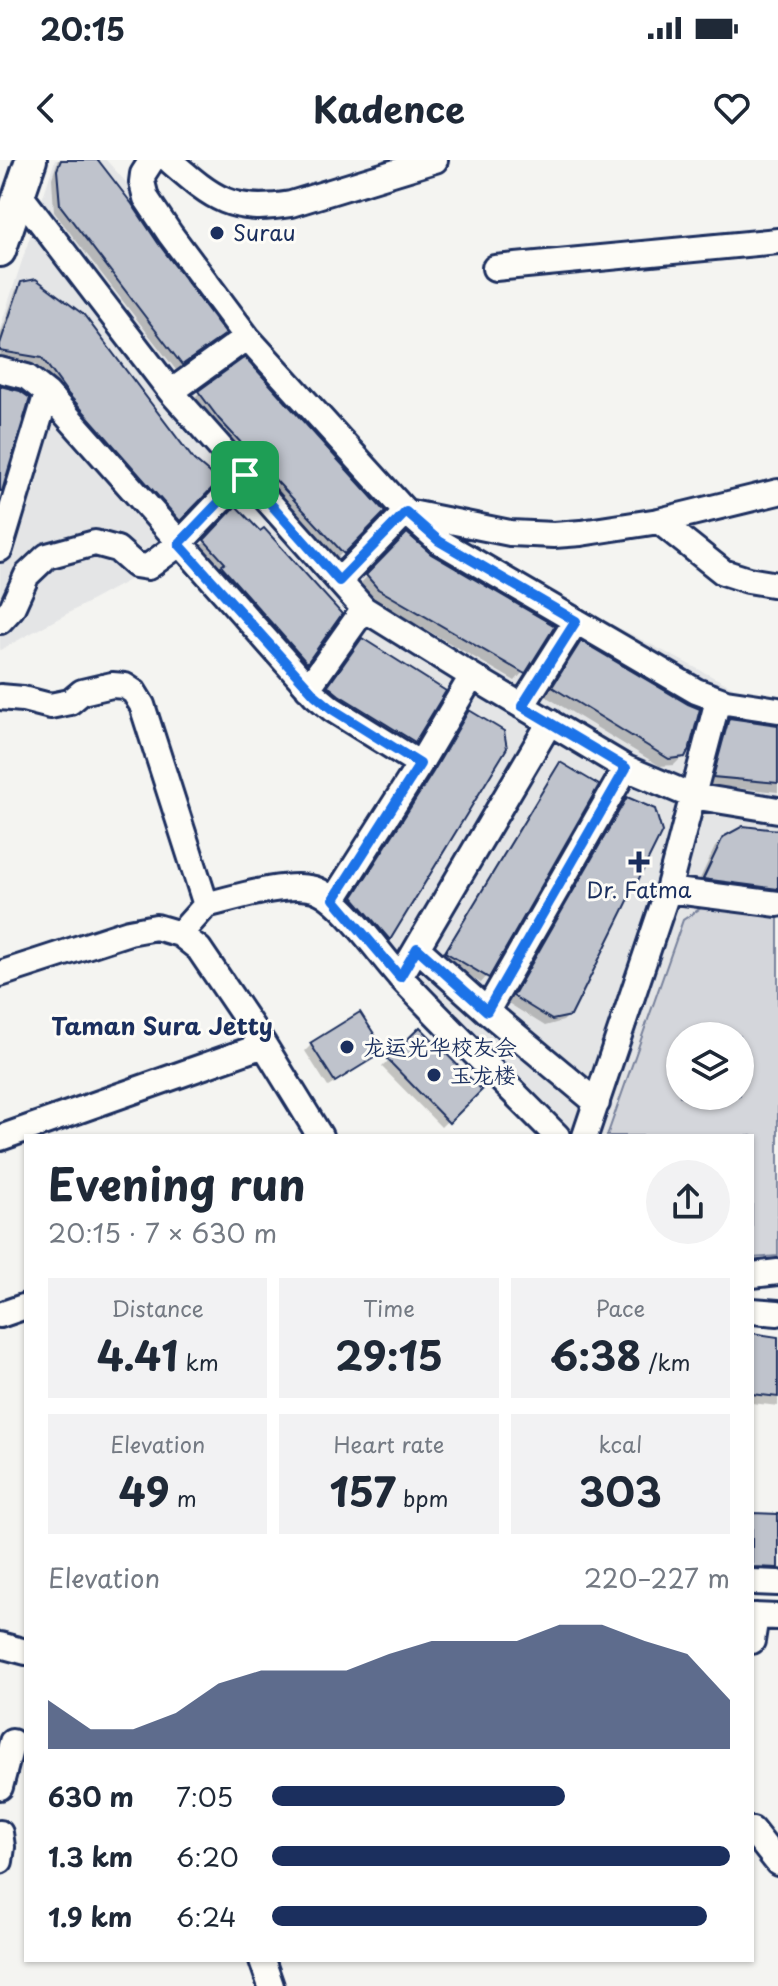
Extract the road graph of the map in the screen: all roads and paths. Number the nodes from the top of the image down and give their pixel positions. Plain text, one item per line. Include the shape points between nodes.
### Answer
1 (31, 160) edge
2 (152, 160) edge
3 (169, 160) edge
4 (435, 160) edge
5 (20, 195) junction
6 (778, 241) edge
7 (0, 251) edge
8 (495, 268) dead end
9 (247, 337) junction
10 (0, 370) edge
11 (171, 392) junction
12 (47, 393) junction
13 (245, 475) junction
14 (778, 492) edge
15 (406, 512) junction
16 (659, 521) junction
17 (179, 544) junction
18 (0, 549) edge
19 (339, 581) junction
20 (778, 585) edge
21 (364, 609) junction
22 (0, 621) edge
23 (576, 621) junction
24 (472, 676) junction
25 (308, 688) junction
26 (0, 697) edge
27 (718, 700) junction
28 (522, 706) junction
29 (778, 710) edge
30 (550, 722) junction
31 (420, 764) junction
32 (626, 768) junction
33 (692, 796) junction
34 (778, 810) edge
35 (668, 890) junction
36 (334, 899) junction
37 (778, 904) edge
38 (206, 905) junction
39 (180, 934) junction
40 (417, 948) junction
41 (0, 974) edge
42 (400, 977) junction
43 (487, 1011) junction
44 (264, 1045) junction
45 (597, 1103) junction
46 (319, 1134) edge
47 (555, 1134) edge
48 (586, 1134) edge
49 (0, 1138) edge
50 (778, 1272) edge
51 (754, 1275) edge
52 (24, 1307) edge
53 (754, 1311) edge
54 (778, 1313) edge
55 (0, 1315) edge
56 (754, 1582) edge
57 (778, 1583) edge
58 (762, 1617) edge
59 (754, 1636) edge
60 (0, 1645) edge
61 (24, 1651) edge
62 (12, 1742) dead end
63 (0, 1787) edge
64 (0, 1833) edge
65 (754, 1833) edge
66 (0, 1861) edge
67 (778, 1863) edge
68 (263, 1962) edge
69 (271, 1986) edge

1 - 5 main road
2 - 9 street via 143,174 146,198
3 - 4 street via 206,192 247,207 291,204
5 - 7 main road
5 - 11 street
6 - 8 street
9 - 11 street
9 - 15 street
10 - 12 street via 27,377
11 - 13 street
12 - 17 street
12 - 18 street
13 - 17 street
13 - 19 street
14 - 16 street
15 - 16 street via 534,535
15 - 19 street
15 - 23 street via 439,541
16 - 20 street via 723,572
17 - 22 street via 148,567 95,543 47,556 27,575
17 - 25 street
19 - 21 street
21 - 24 street
21 - 25 street
23 - 27 street
23 - 28 street
24 - 28 street
24 - 31 street
25 - 31 street
26 - 38 street via 50,706 112,685 134,692
27 - 29 street
27 - 33 street
28 - 30 street
30 - 32 street
30 - 40 street
31 - 36 street
32 - 33 street
32 - 43 street
33 - 34 street
33 - 35 street
35 - 37 street
35 - 45 street
36 - 38 street via 297,887
36 - 42 street
38 - 39 street
39 - 41 street via 156,927 129,932
39 - 44 street via 199,949
40 - 42 street
40 - 43 street
42 - 47 street
43 - 45 street
44 - 46 street
44 - 49 street
45 - 48 street
50 - 51 street
52 - 55 street
53 - 54 street
56 - 57 street
58 - 59 street
60 - 61 street
62 - 63 street
64 - 66 street
65 - 67 street
68 - 69 street

